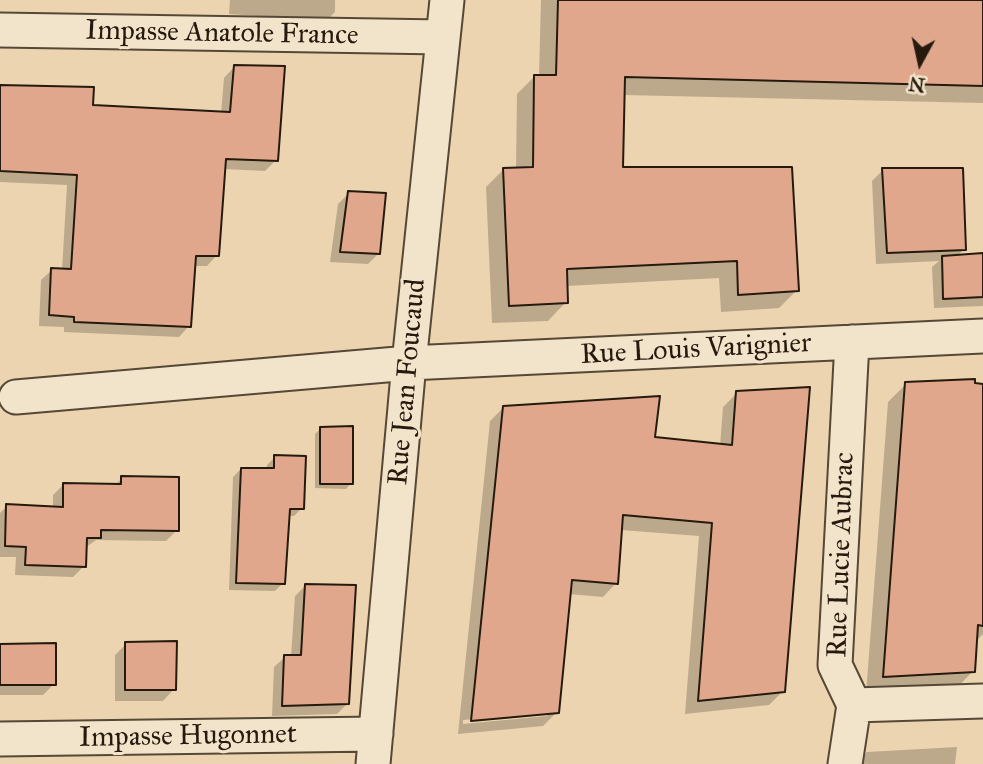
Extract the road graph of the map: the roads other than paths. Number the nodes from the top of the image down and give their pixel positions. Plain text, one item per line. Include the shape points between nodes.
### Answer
1 (447, 0) edge
2 (0, 30) edge
3 (443, 37) junction
4 (983, 336) edge
5 (852, 342) junction
6 (409, 363) junction
7 (16, 397) dead end
8 (983, 701) edge
9 (854, 705) junction
10 (0, 739) edge
11 (375, 749) edge
12 (845, 764) edge

1 - 3 street, Rue Jean Foucaud
2 - 3 street, Impasse Anatole France
3 - 6 street, Rue Jean Foucaud
4 - 5 street, Rue Louis Varignier
5 - 6 street, Rue Louis Varignier
5 - 9 street, Rue Lucie Aubrac via 835,665
6 - 7 street, Rue Louis Varignier
6 - 11 street, Rue Jean Foucaud
8 - 9 street
9 - 12 street
10 - 11 street, Impasse Hugonnet

